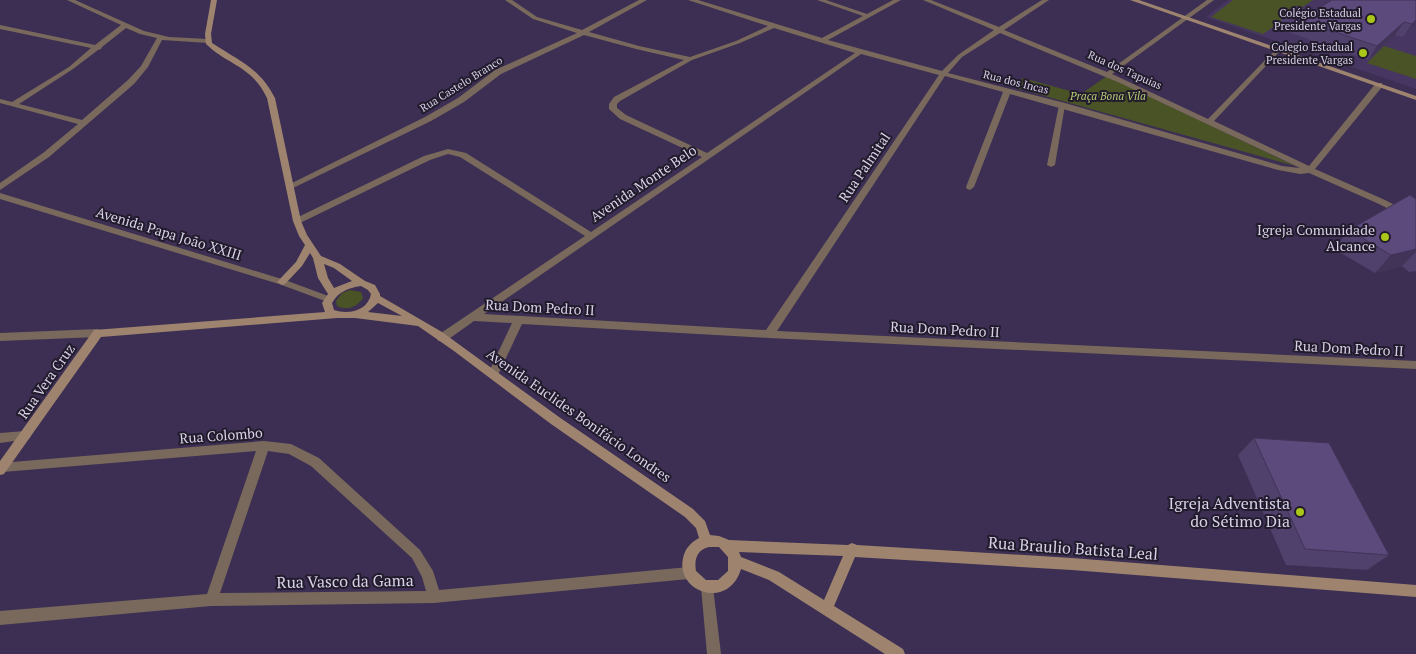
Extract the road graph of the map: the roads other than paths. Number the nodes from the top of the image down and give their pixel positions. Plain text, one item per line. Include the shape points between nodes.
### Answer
1 (70, 0) edge
2 (214, 0) edge
3 (508, 0) edge
4 (644, 0) edge
5 (691, 0) edge
6 (820, 0) edge
7 (898, 0) edge
8 (926, 0) edge
9 (1046, 0) edge
10 (1133, 0) edge
11 (1211, 0) edge
12 (868, 16) junction
13 (1185, 19) junction
14 (124, 25) junction
15 (0, 26) edge
16 (772, 26) junction
17 (999, 30) junction
18 (584, 32) junction
19 (160, 38) junction
20 (208, 41) junction
21 (821, 41) junction
22 (99, 48) junction
23 (1277, 50) junction
24 (860, 52) junction
25 (690, 59) junction
26 (943, 74) junction
27 (1108, 74) junction
28 (1379, 85) junction
29 (1007, 92) junction
30 (1416, 98) edge
31 (0, 101) edge
32 (13, 104) junction
33 (1062, 105) junction
34 (1210, 121) junction
35 (84, 123) junction
36 (707, 156) junction
37 (1051, 165) dead end
38 (1310, 170) junction
39 (290, 186) junction
40 (0, 187) edge
41 (970, 187) dead end
42 (0, 196) edge
43 (1416, 220) edge
44 (297, 221) junction
45 (590, 235) junction
46 (309, 246) junction
47 (318, 258) junction
48 (282, 282) junction
49 (362, 283) junction
50 (331, 296) junction
51 (376, 298) junction
52 (357, 315) junction
53 (336, 316) junction
54 (472, 316) junction
55 (519, 319) junction
56 (420, 324) junction
57 (98, 333) junction
58 (769, 334) junction
59 (0, 337) edge
60 (442, 338) junction
61 (1416, 365) edge
62 (494, 374) junction
63 (25, 436) junction
64 (0, 438) edge
65 (264, 446) junction
66 (1, 468) edge
67 (706, 542) junction
68 (727, 546) junction
69 (852, 549) junction
70 (736, 561) junction
71 (689, 573) junction
72 (708, 587) junction
73 (1416, 591) edge
74 (434, 597) junction
75 (210, 600) junction
76 (827, 608) junction
77 (0, 618) edge
78 (714, 654) edge
79 (898, 654) edge

1 - 14 street
2 - 20 street
3 - 18 street via 535,18
4 - 18 street, Rua Castelo Branco
5 - 16 street, Rua dos Incas
6 - 12 street
7 - 12 street
8 - 17 street, Rua dos Tapuias
9 - 17 street, Rua Palmital
10 - 13 street
11 - 13 street
12 - 21 street
13 - 23 street
13 - 27 street
14 - 19 street
14 - 22 street
15 - 22 street
16 - 21 street, Rua dos Incas
16 - 25 street
17 - 26 street, Rua Palmital via 965,52
17 - 27 street, Rua dos Tapuias
18 - 25 street
18 - 39 street, Rua Castelo Branco via 498,72 428,119
19 - 20 street
19 - 35 street via 144,67 131,82
20 - 39 street via 217,50 255,72 266,84
21 - 24 street, Rua dos Incas
22 - 32 street
23 - 28 street
23 - 34 street
24 - 26 street, Rua dos Incas
24 - 36 street, Avenida Monte Belo
25 - 36 street via 617,98 613,109 623,117
26 - 29 street, Rua dos Incas
26 - 58 street, Rua Palmital
27 - 34 street, Rua dos Tapuias
28 - 30 street
28 - 38 street
29 - 33 street, Rua dos Incas
29 - 41 street
31 - 32 street
32 - 35 street
33 - 37 lane
33 - 38 street, Rua dos Incas via 1281,168 1300,172
34 - 38 street, Rua dos Tapuias
35 - 40 street via 46,156
36 - 45 street, Avenida Monte Belo
38 - 43 street, Rua dos Incas
39 - 44 street
42 - 48 street, Avenida Papa João XXIII
44 - 45 street via 448,151 463,155
44 - 46 street
45 - 54 street, Avenida Monte Belo
46 - 47 street
46 - 48 street via 299,264
47 - 49 street
47 - 50 street
48 - 50 street, Avenida Papa João XXIII
49 - 50 street via 346,285
49 - 51 street via 373,288
50 - 53 street via 328,308
51 - 52 street via 371,306
51 - 56 street, Avenida Euclides Bonifácio Londres via 408,314
52 - 53 street
52 - 56 street, Avenida Euclides Bonifácio Londres
53 - 57 street
54 - 55 street, Rua Dom Pedro II
54 - 60 street, Avenida Monte Belo
55 - 58 street, Rua Dom Pedro II
55 - 62 street
56 - 60 street, Avenida Euclides Bonifácio Londres
57 - 59 street
57 - 63 street, Rua Vera Cruz
58 - 61 street, Rua Dom Pedro II
60 - 62 street, Avenida Euclides Bonifácio Londres
62 - 67 street, Avenida Euclides Bonifácio Londres via 689,513 701,525
63 - 64 street
63 - 66 street, Rua Vera Cruz
65 - 66 street, Rua Colombo
65 - 74 street, Rua Colombo via 291,449 315,462 416,554 428,575
65 - 75 street
67 - 68 street
67 - 71 street via 690,554
68 - 69 street, Rua Braulio Batista Leal
68 - 70 street
69 - 73 street, Rua Braulio Batista Leal
69 - 76 street
70 - 72 street via 729,581
70 - 76 street via 774,576
71 - 72 street via 696,582
71 - 74 street, Rua Vasco da Gama
72 - 78 street
74 - 75 street, Rua Vasco da Gama
75 - 77 street, Rua Vasco da Gama
76 - 79 street

